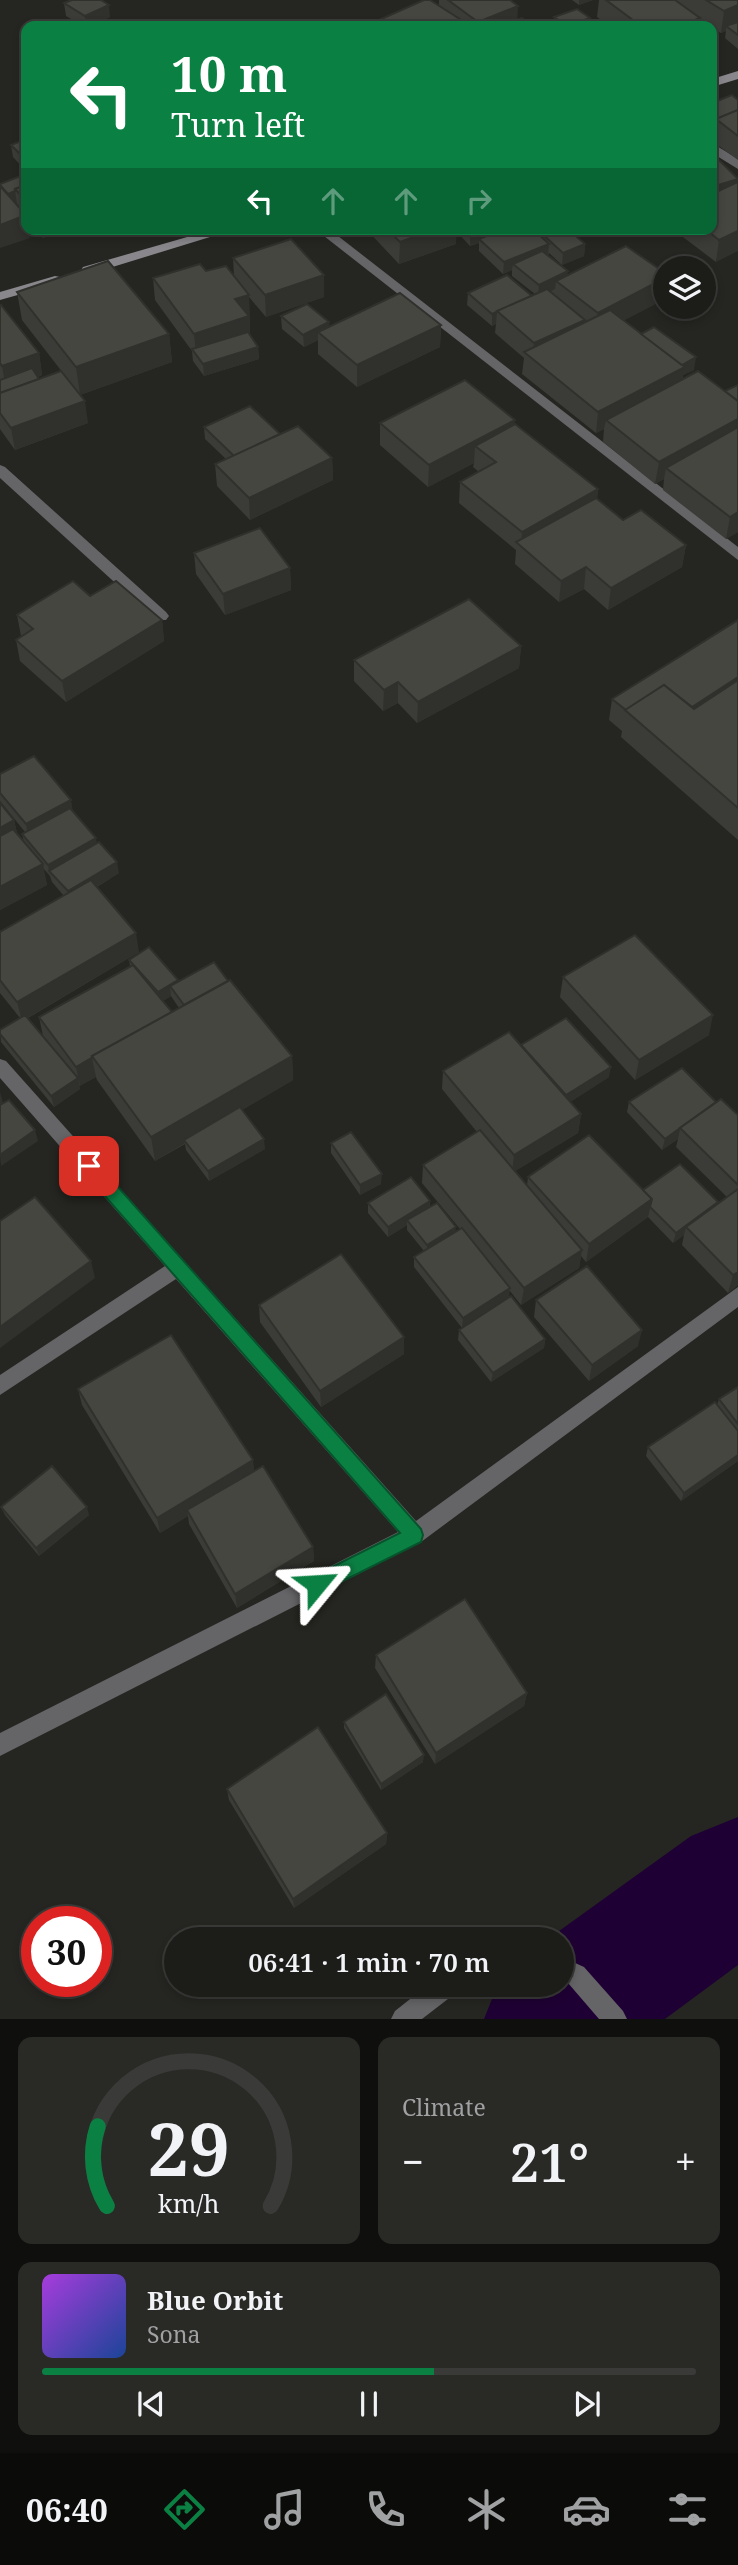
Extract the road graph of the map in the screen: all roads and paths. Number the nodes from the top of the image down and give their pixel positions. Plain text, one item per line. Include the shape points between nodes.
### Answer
1 (738, 75) edge
2 (717, 81) edge
3 (717, 150) edge
4 (738, 165) edge
5 (210, 235) edge
6 (329, 235) edge
7 (0, 296) edge
8 (0, 470) edge
9 (738, 555) edge
10 (161, 616) edge
11 (0, 1066) edge
12 (179, 1267) junction
13 (738, 1296) edge
14 (0, 1386) edge
15 (414, 1535) junction
16 (0, 1745) edge
17 (574, 1977) edge
18 (432, 1997) edge
19 (403, 2019) edge
20 (615, 2019) edge

1 - 2 main road
3 - 4 street
5 - 7 main road
6 - 9 street
8 - 10 street
11 - 12 street
12 - 14 street
12 - 15 street
13 - 15 street
15 - 16 street
17 - 20 street
18 - 19 street

